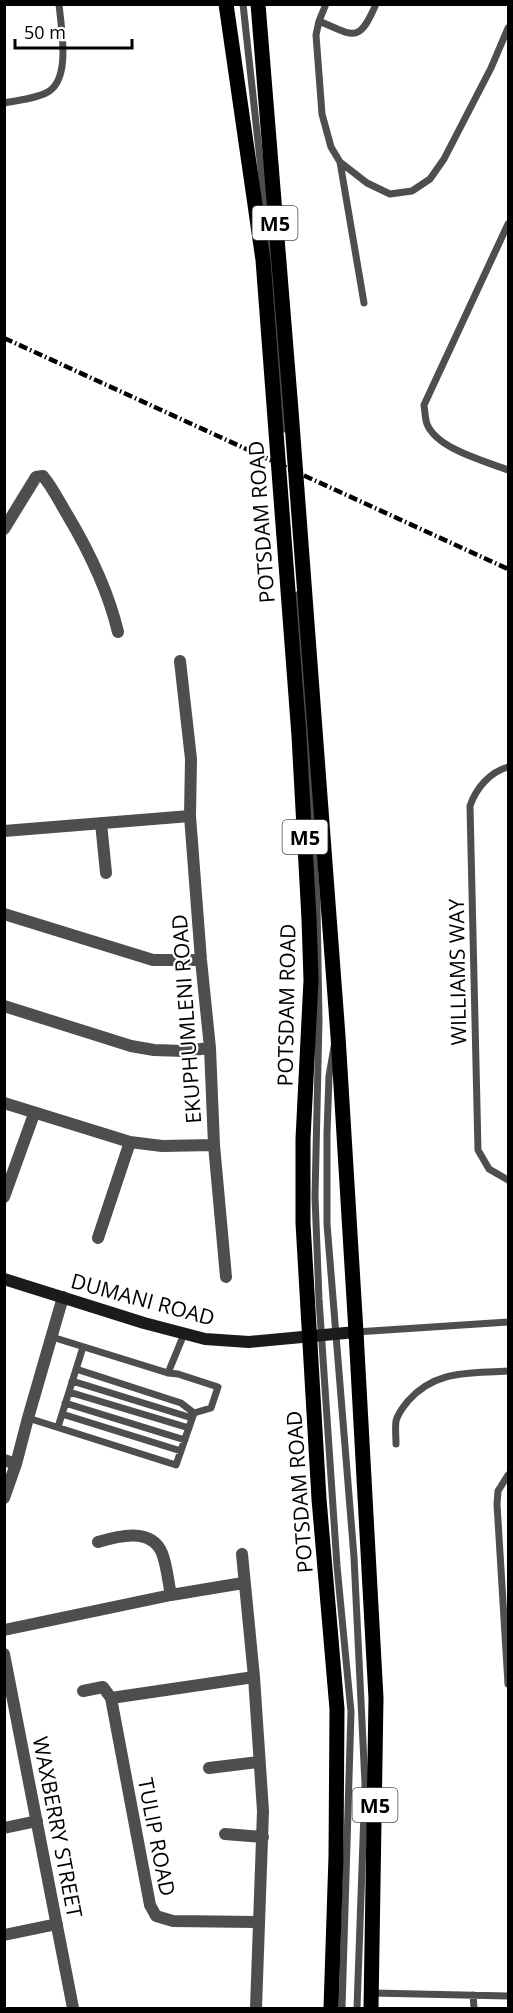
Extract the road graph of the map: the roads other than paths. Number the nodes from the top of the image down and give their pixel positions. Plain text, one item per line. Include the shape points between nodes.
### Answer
1 (59, 4) edge
2 (226, 4) edge
3 (243, 4) edge
4 (258, 4) edge
5 (326, 4) edge
6 (376, 4) edge
7 (318, 21) junction
8 (508, 28) edge
9 (4, 103) edge
10 (340, 162) junction
11 (508, 224) edge
12 (364, 303) dead end
13 (282, 404) junction
14 (508, 470) edge
15 (4, 529) edge
16 (299, 557) junction
17 (118, 632) dead end
18 (180, 661) dead end
19 (508, 767) edge
20 (190, 816) junction
21 (100, 823) junction
22 (4, 831) edge
23 (106, 873) dead end
24 (4, 914) edge
25 (201, 960) junction
26 (4, 1005) edge
27 (338, 1036) junction
28 (210, 1048) junction
29 (4, 1103) edge
30 (34, 1114) junction
31 (130, 1142) junction
32 (214, 1144) junction
33 (508, 1180) edge
34 (4, 1197) edge
35 (98, 1238) dead end
36 (226, 1277) dead end
37 (4, 1279) edge
38 (63, 1298) junction
39 (508, 1322) edge
40 (356, 1332) junction
41 (337, 1333) junction
42 (184, 1334) junction
43 (315, 1335) junction
44 (52, 1337) junction
45 (83, 1347) junction
46 (76, 1369) junction
47 (508, 1371) edge
48 (168, 1373) junction
49 (72, 1381) junction
50 (69, 1392) junction
51 (65, 1403) junction
52 (62, 1414) junction
53 (193, 1415) junction
54 (28, 1418) junction
55 (57, 1427) junction
56 (189, 1428) junction
57 (185, 1440) junction
58 (396, 1444) dead end
59 (181, 1451) junction
60 (10, 1462) edge
61 (508, 1475) edge
62 (4, 1498) edge
63 (98, 1542) dead end
64 (242, 1554) dead end
65 (243, 1583) junction
66 (171, 1594) junction
67 (4, 1629) edge
68 (4, 1654) edge
69 (254, 1677) junction
70 (508, 1684) edge
71 (83, 1691) dead end
72 (111, 1698) junction
73 (258, 1762) junction
74 (209, 1768) dead end
75 (37, 1821) junction
76 (4, 1828) edge
77 (225, 1834) dead end
78 (263, 1837) junction
79 (258, 1922) junction
80 (57, 1924) junction
81 (4, 1935) edge
82 (473, 1995) junction
83 (508, 1996) edge
84 (372, 2001) edge
85 (73, 2008) edge
86 (256, 2008) edge
87 (331, 2008) edge
88 (342, 2008) edge
89 (357, 2008) edge
90 (474, 2008) edge

1 - 9 lane via 63,69 57,83 44,94
2 - 13 main road, POTSDAM ROAD / M5
3 - 13 lane via 272,270
4 - 13 main road, POTSDAM ROAD / M5
5 - 7 lane
6 - 7 lane via 365,29 356,34
7 - 10 lane via 322,114 331,147
8 - 10 lane via 444,159 430,179 412,191 390,194 367,183
10 - 12 lane
11 - 14 lane via 424,405 427,424 437,439
13 - 16 main road, POTSDAM ROAD / M5
13 - 43 main road, POTSDAM ROAD / M5 via 284,535 309,919 311,980 303,1187
15 - 17 street via 36,477 43,476 95,565
16 - 27 main road, POTSDAM ROAD / M5
16 - 43 lane via 317,904
18 - 20 street, EKUPHUMLENI ROAD via 191,759
19 - 33 lane, WILLIAMS WAY via 484,782 470,806 478,1150 489,1169
20 - 21 street
20 - 25 street, EKUPHUMLENI ROAD
21 - 22 street
21 - 23 street
24 - 25 street via 153,960
25 - 28 street, EKUPHUMLENI ROAD
26 - 28 street via 131,1046 184,1051
27 - 40 main road, POTSDAM ROAD / M5
27 - 41 lane via 331,1057 327,1134 327,1224
28 - 32 street, EKUPHUMLENI ROAD
29 - 30 street
30 - 31 street
30 - 34 street
31 - 32 street via 162,1146
31 - 35 street
32 - 36 street, EKUPHUMLENI ROAD
37 - 38 street, DUMANI ROAD
38 - 42 street, DUMANI ROAD
38 - 44 street
39 - 40 lane
40 - 41 street, DUMANI ROAD
40 - 84 main road, POTSDAM ROAD / M5 via 376,1698
41 - 43 street, DUMANI ROAD
41 - 89 lane via 354,1557 365,1784
42 - 43 street, DUMANI ROAD via 249,1342
42 - 48 lane
43 - 87 main road, POTSDAM ROAD / M5 via 319,1498 337,1709
43 - 88 lane via 351,1712
44 - 45 lane
44 - 54 street
45 - 46 lane
45 - 48 lane
46 - 49 lane
46 - 53 lane via 181,1403
47 - 58 lane via 450,1375 430,1381 401,1409 396,1420
48 - 53 lane via 218,1387 211,1408
49 - 50 lane
49 - 53 lane
50 - 51 lane
50 - 56 lane
51 - 52 lane
51 - 57 lane
52 - 55 lane
52 - 59 lane
53 - 56 lane
54 - 55 lane
54 - 60 street
55 - 59 lane via 176,1465
56 - 57 lane
57 - 59 lane
60 - 62 street
61 - 70 lane via 498,1491 497,1504
63 - 66 street via 131,1534 152,1541 161,1552
64 - 65 street
65 - 66 street
65 - 69 street
66 - 67 street
68 - 75 street, WAXBERRY STREET
69 - 72 street
69 - 73 street
71 - 72 street via 103,1688
72 - 79 street, TULIP ROAD via 152,1911 173,1922
73 - 74 street
73 - 78 street
75 - 76 street
75 - 80 street, WAXBERRY STREET
77 - 78 street
78 - 79 street
79 - 86 street
80 - 81 street
80 - 85 street, WAXBERRY STREET
82 - 83 lane
82 - 84 lane
82 - 90 lane

